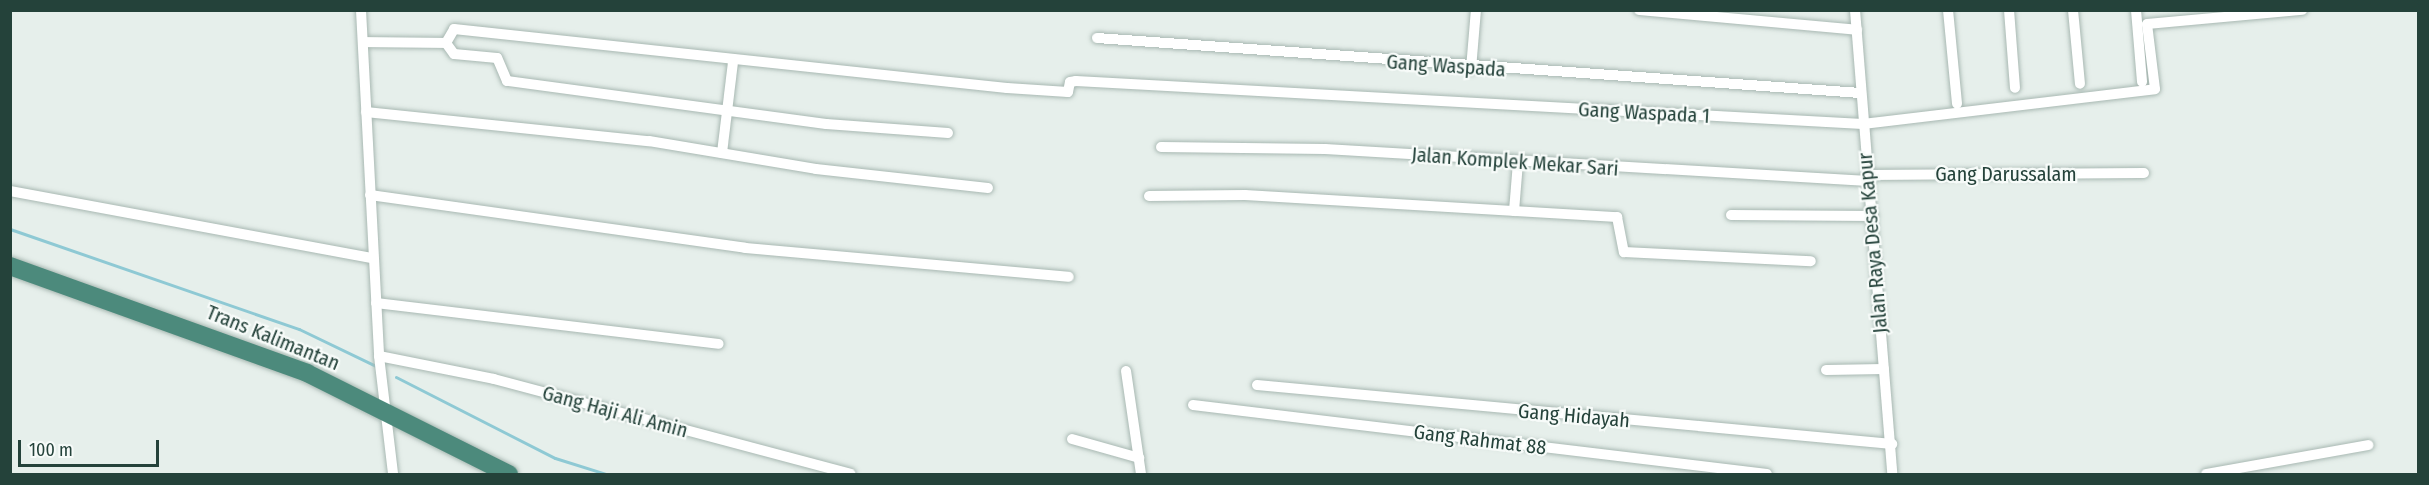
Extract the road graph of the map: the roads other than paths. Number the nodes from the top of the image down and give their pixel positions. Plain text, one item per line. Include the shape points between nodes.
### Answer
1 (361, 10) edge
2 (1476, 10) edge
3 (1639, 10) edge
4 (1855, 10) edge
5 (1948, 10) edge
6 (2009, 10) edge
7 (2073, 10) edge
8 (2136, 10) edge
9 (2302, 10) edge
10 (1857, 30) junction
11 (1097, 38) dead end
12 (363, 42) junction
13 (446, 43) junction
14 (734, 62) junction
15 (1471, 69) junction
16 (2142, 82) dead end
17 (2080, 84) dead end
18 (2015, 88) dead end
19 (1861, 93) junction
20 (1957, 104) dead end
21 (728, 107) junction
22 (366, 112) junction
23 (1863, 124) junction
24 (948, 133) dead end
25 (1161, 147) dead end
26 (722, 153) junction
27 (1518, 162) junction
28 (2144, 173) dead end
29 (1868, 178) junction
30 (988, 188) dead end
31 (10, 191) edge
32 (370, 195) junction
33 (1149, 196) dead end
34 (1514, 211) junction
35 (1731, 215) dead end
36 (1872, 216) junction
37 (373, 258) junction
38 (1811, 261) dead end
39 (10, 266) edge
40 (1069, 277) dead end
41 (376, 303) junction
42 (719, 344) dead end
43 (379, 359) junction
44 (1884, 369) junction
45 (1826, 370) dead end
46 (1126, 371) dead end
47 (1257, 385) dead end
48 (1193, 405) dead end
49 (384, 412) junction
50 (1072, 439) dead end
51 (1892, 444) junction
52 (2368, 445) dead end
53 (1138, 458) junction
54 (393, 474) edge
55 (509, 474) edge
56 (851, 474) edge
57 (1141, 474) edge
58 (1767, 474) edge
59 (1892, 474) edge
60 (2206, 474) edge

1 - 12 street
2 - 15 street
3 - 10 street
4 - 10 street, Jalan Raya Desa Kapur
5 - 20 street
6 - 18 street
7 - 17 street
8 - 16 street
9 - 23 street, Gang Waspada 1 via 2147,24 2155,90
10 - 19 street, Jalan Raya Desa Kapur
11 - 15 street, Gang Waspada
12 - 13 street
12 - 22 street
13 - 14 street via 454,29
13 - 21 street via 454,54 497,58 507,81
14 - 21 street
14 - 23 street, Gang Waspada 1 via 1068,92 1070,82 1076,81
15 - 19 street, Gang Waspada
19 - 23 street, Jalan Raya Desa Kapur
21 - 24 street via 826,124
21 - 26 street
22 - 26 street
22 - 32 street
23 - 29 street, Jalan Raya Desa Kapur
25 - 27 street, Jalan Komplek Mekar Sari via 1325,148
26 - 30 street
27 - 29 street, Jalan Komplek Mekar Sari
27 - 34 street
28 - 29 street, Gang Darussalam
29 - 36 street, Jalan Raya Desa Kapur
31 - 37 street
32 - 37 street
32 - 40 street via 756,249
33 - 34 street via 1245,195
34 - 38 street via 1617,217 1624,252
35 - 36 street
36 - 44 street, Jalan Raya Desa Kapur
37 - 41 street
39 - 49 highway, Trans Kalimantan via 263,355
41 - 42 street
41 - 43 street
43 - 49 street
43 - 56 street, Gang Haji Ali Amin via 494,379
44 - 45 street
44 - 51 street, Jalan Raya Desa Kapur
46 - 53 street
47 - 51 street, Gang Hidayah
48 - 58 street, Gang Rahmat 88
49 - 54 street
49 - 55 highway, Trans Kalimantan
50 - 53 street
51 - 59 street, Jalan Raya Desa Kapur
52 - 60 street
53 - 57 street

